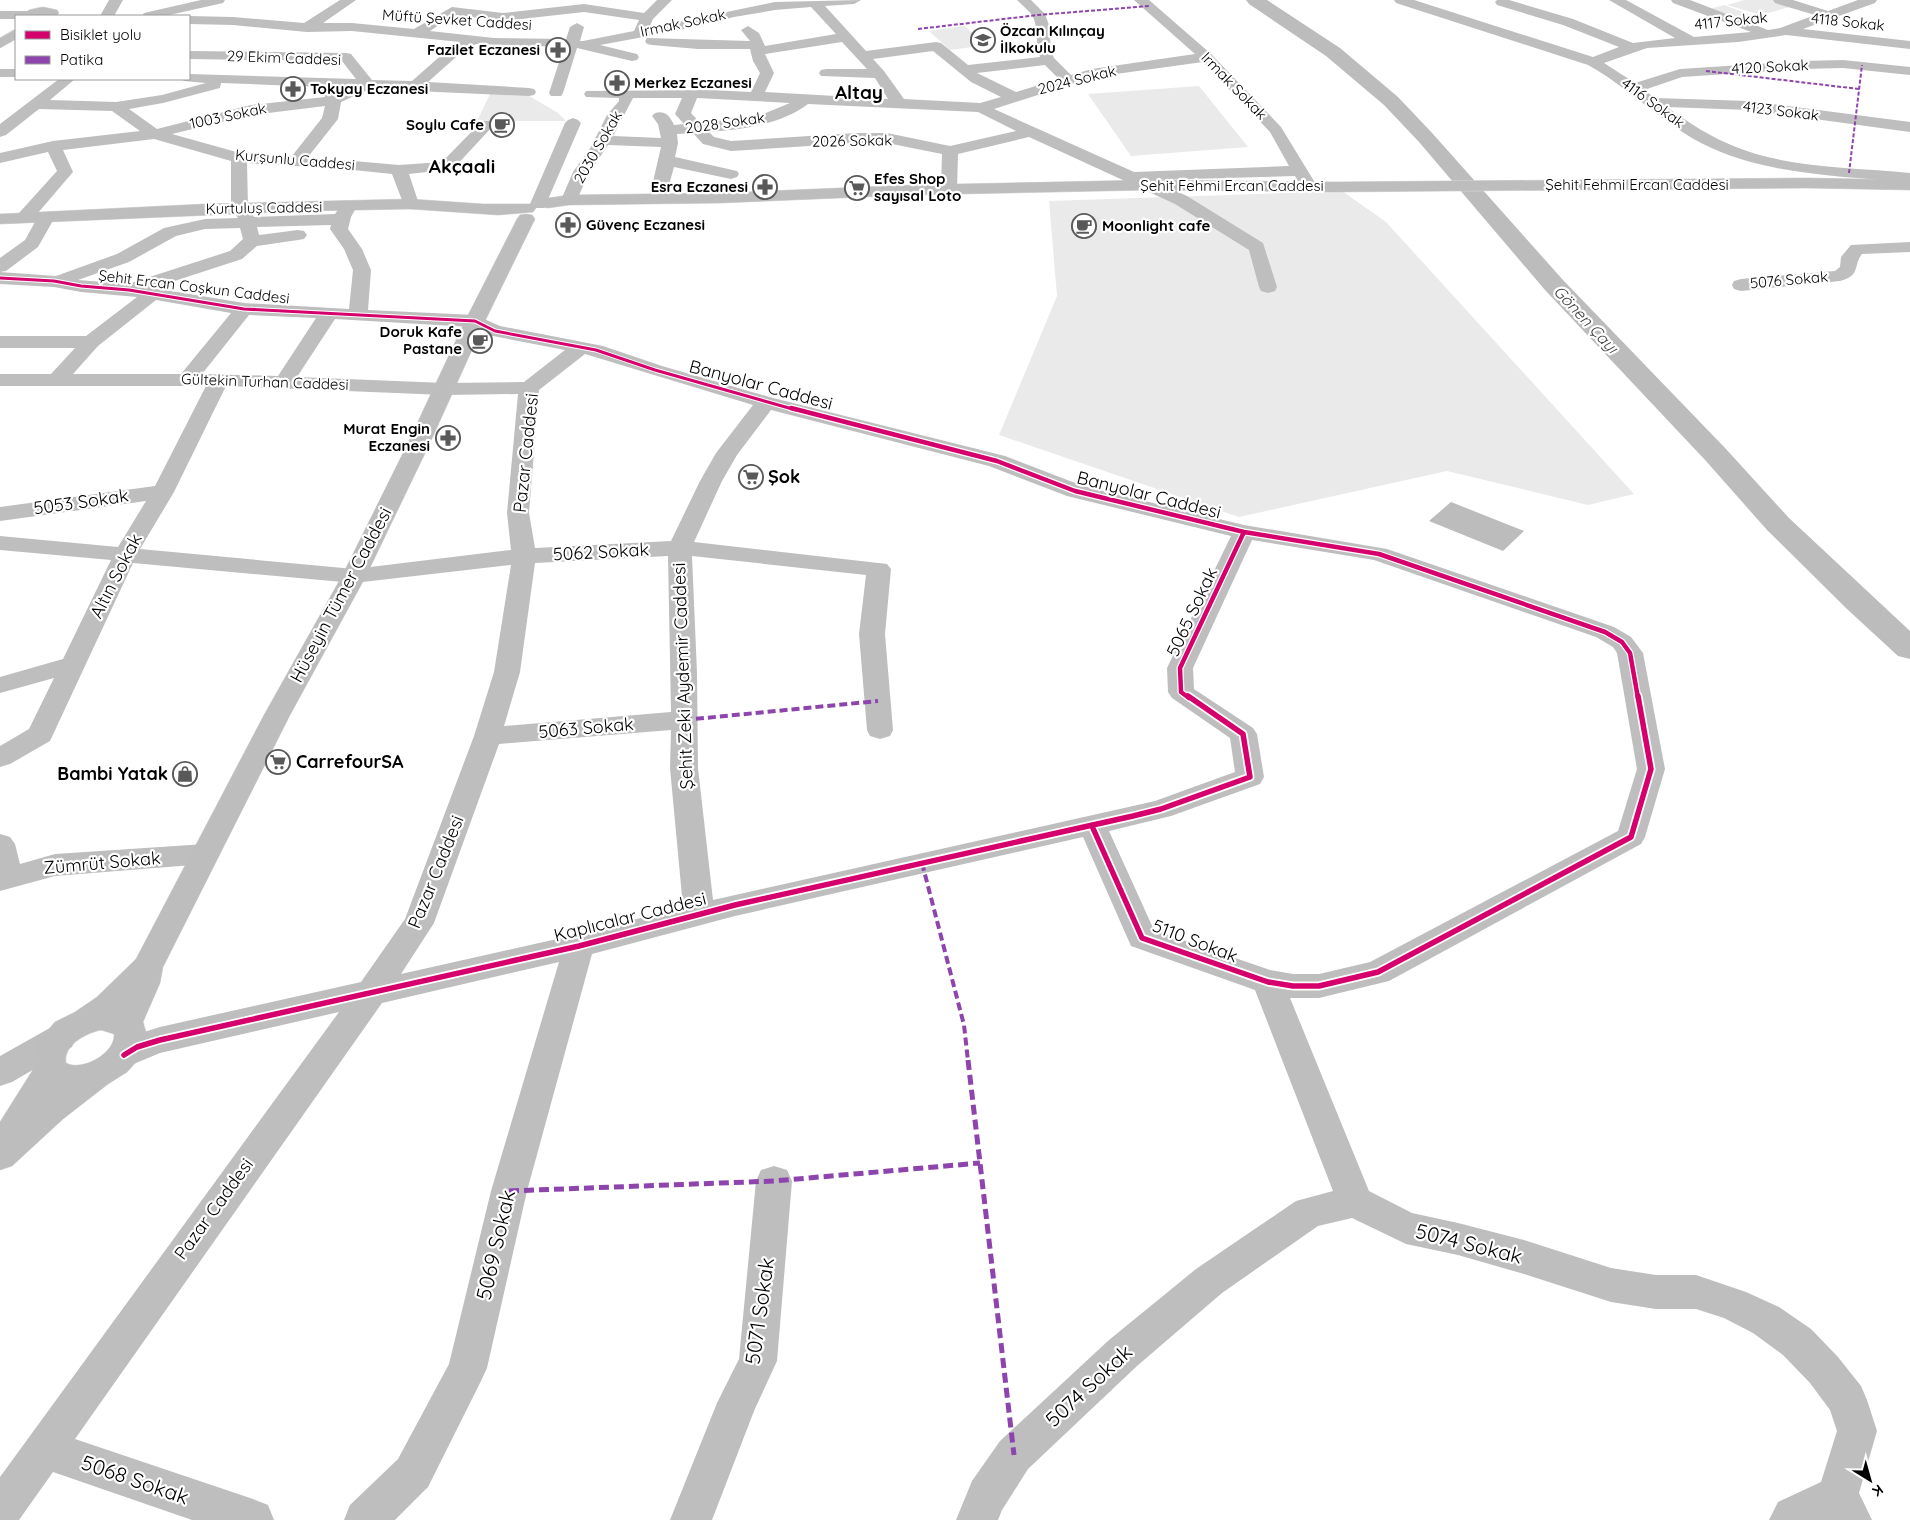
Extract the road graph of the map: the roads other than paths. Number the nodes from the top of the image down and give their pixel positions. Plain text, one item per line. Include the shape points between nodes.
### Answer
1 (116, 0) edge
2 (218, 0) edge
3 (223, 0) edge
4 (349, 0) edge
5 (665, 0) edge
6 (854, 0) edge
7 (1024, 0) edge
8 (1141, 0) edge
9 (1401, 0) edge
10 (1616, 0) edge
11 (1678, 0) edge
12 (1780, 0) edge
13 (1506, 1) edge
14 (1863, 1) edge
15 (813, 2) edge
16 (1722, 2) dead end
17 (586, 4) edge
18 (32, 9) edge
19 (1699, 9) junction
20 (0, 15) edge
21 (51, 15) edge
22 (108, 15) edge
23 (153, 15) edge
24 (526, 15) junction
25 (726, 15) junction
26 (1827, 15) junction
27 (647, 17) junction
28 (190, 20) edge
29 (1461, 21) junction
30 (251, 23) junction
31 (307, 26) junction
32 (15, 30) edge
33 (390, 31) junction
34 (418, 33) junction
35 (1776, 33) junction
36 (15, 34) edge
37 (638, 37) junction
38 (846, 37) junction
39 (0, 39) edge
40 (473, 40) junction
41 (1691, 41) junction
42 (572, 43) junction
43 (0, 44) edge
44 (1910, 45) edge
45 (1632, 47) junction
46 (758, 48) junction
47 (356, 50) junction
48 (190, 56) edge
49 (210, 56) junction
50 (863, 56) junction
51 (1206, 56) junction
52 (304, 57) junction
53 (632, 57) junction
54 (1048, 60) junction
55 (1593, 62) junction
56 (1150, 65) junction
57 (1803, 65) junction
58 (964, 70) junction
59 (1910, 71) edge
60 (0, 72) edge
61 (190, 72) edge
62 (15, 73) edge
63 (826, 73) dead end
64 (879, 74) junction
65 (1223, 74) junction
66 (190, 78) edge
67 (67, 80) edge
68 (228, 80) junction
69 (731, 80) dead end
70 (1068, 80) junction
71 (278, 81) junction
72 (329, 82) junction
73 (368, 84) junction
74 (415, 86) junction
75 (1632, 88) junction
76 (654, 93) junction
77 (624, 94) junction
78 (695, 94) junction
79 (756, 96) junction
80 (1014, 96) junction
81 (806, 98) junction
82 (334, 100) junction
83 (560, 100) junction
84 (1652, 103) junction
85 (35, 105) junction
86 (900, 105) junction
87 (8, 106) dead end
88 (920, 106) junction
89 (116, 107) junction
90 (980, 108) junction
91 (487, 124) dead end
92 (698, 127) junction
93 (1910, 127) edge
94 (0, 132) edge
95 (1030, 132) junction
96 (154, 134) junction
97 (670, 137) junction
98 (887, 138) junction
99 (604, 140) junction
100 (53, 146) junction
101 (731, 146) junction
102 (950, 150) junction
103 (0, 158) edge
104 (239, 158) junction
105 (666, 160) junction
106 (296, 162) junction
107 (399, 170) junction
108 (1300, 171) junction
109 (731, 174) junction
110 (1131, 176) junction
111 (1910, 178) edge
112 (1807, 183) junction
113 (1150, 184) junction
114 (1910, 185) edge
115 (1309, 186) junction
116 (949, 190) junction
117 (1910, 197) edge
118 (732, 198) junction
119 (658, 199) junction
120 (568, 200) junction
121 (410, 204) junction
122 (536, 213) junction
123 (244, 214) junction
124 (46, 216) junction
125 (25, 217) junction
126 (343, 218) junction
127 (0, 219) edge
128 (515, 240) joint
129 (252, 241) junction
130 (1910, 247) edge
131 (0, 267) edge
132 (0, 278) edge
133 (54, 281) junction
134 (1740, 285) dead end
135 (1268, 287) dead end
136 (129, 290) junction
137 (152, 294) junction
138 (244, 310) junction
139 (328, 315) junction
140 (358, 315) junction
141 (475, 321) junction
142 (0, 342) edge
143 (92, 342) junction
144 (581, 347) junction
145 (0, 380) edge
146 (57, 380) junction
147 (187, 380) junction
148 (219, 380) junction
149 (284, 382) junction
150 (529, 388) junction
151 (445, 389) junction
152 (766, 402) junction
153 (163, 492) junction
154 (0, 514) edge
155 (1244, 532) junction
156 (0, 543) edge
157 (680, 548) junction
158 (125, 555) junction
159 (524, 556) junction
160 (354, 576) junction
161 (72, 665) junction
162 (0, 685) edge
163 (684, 720) junction
164 (880, 730) dead end
165 (488, 736) junction
166 (0, 758) edge
167 (1092, 826) junction
168 (1631, 837) joint
169 (0, 844) edge
170 (205, 854) junction
171 (4, 878) edge
172 (698, 914) junction
173 (579, 946) junction
174 (147, 967) junction
175 (1268, 982) junction
176 (371, 993) junction
177 (87, 1020) junction
178 (126, 1036) junction
179 (55, 1053) junction
180 (0, 1074) edge
181 (96, 1075) junction
182 (0, 1149) edge
183 (0, 1155) edge
184 (774, 1181) dead end
185 (1355, 1202) junction
186 (44, 1449) junction
187 (1844, 1508) edge
188 (0, 1512) edge
189 (254, 1520) edge
190 (365, 1520) edge
191 (691, 1520) edge
192 (977, 1520) edge
193 (1790, 1520) edge

1 - 22 street
2 - 23 street
3 - 30 street
4 - 31 street
5 - 27 street
6 - 15 street, Irmak Sokak
7 - 54 street via 1038,14
8 - 51 street, Irmak Sokak
9 - 29 street, 4116 Sokak
10 - 41 street
11 - 19 street
12 - 26 street
13 - 29 street
13 - 45 street
14 - 26 street, 4117 Sokak
15 - 25 street, Irmak Sokak
15 - 38 street
16 - 19 street
17 - 24 street
17 - 27 street
17 - 42 street
18 - 20 street
18 - 21 main road
19 - 35 street
24 - 34 street via 503,17 452,11
24 - 42 street
25 - 37 street, Irmak Sokak
25 - 46 street via 754,35
26 - 35 street, 4117 Sokak
27 - 37 street, 2030 Sokak
28 - 30 street, Müftü Şevket Caddesi
29 - 55 street, 4116 Sokak
30 - 31 street, Müftü Şevket Caddesi
30 - 49 street
31 - 33 street, Müftü Şevket Caddesi
31 - 47 street via 308,33 326,42
32 - 39 main road
33 - 34 street, Müftü Şevket Caddesi
33 - 47 street
34 - 40 street, Müftü Şevket Caddesi
35 - 41 street, 4117 Sokak
35 - 44 street, 4118 Sokak via 1818,34
35 - 57 street via 1786,50
36 - 43 main road
37 - 42 street, Irmak Sokak
37 - 46 street
37 - 53 street, 2030 Sokak
38 - 46 street
38 - 50 street
40 - 42 street, Müftü Şevket Caddesi
40 - 74 street via 451,54
41 - 45 street, 4117 Sokak
42 - 53 street, Müftü Şevket Caddesi
42 - 83 street
45 - 55 street, 4117 Sokak
46 - 79 street via 767,73
47 - 52 street, 29 Ekim Caddesi
47 - 73 street, 29 Ekim Caddesi
48 - 49 street, 29 Ekim Caddesi
49 - 52 street, 29 Ekim Caddesi
49 - 61 street
50 - 58 street via 936,46
50 - 64 street
51 - 56 street, 2024 Sokak
51 - 65 street, Irmak Sokak
52 - 71 street
53 - 77 street, 2030 Sokak
54 - 58 street
54 - 70 street
55 - 75 street, 4116 Sokak
56 - 65 street
56 - 70 street, 2024 Sokak via 1092,73
57 - 59 street, 4120 Sokak via 1843,64
57 - 75 street, 4120 Sokak via 1680,73
58 - 80 street
60 - 62 street
63 - 64 street
64 - 86 street
65 - 108 street, Irmak Sokak via 1276,130
66 - 68 street
67 - 85 street
68 - 71 street
68 - 89 street via 192,92
69 - 78 street via 706,84
70 - 80 street, 2024 Sokak
71 - 72 street
72 - 73 street
72 - 82 street
73 - 74 street
73 - 82 street, 1003 Sokak
74 - 83 street
75 - 84 street, 4116 Sokak
76 - 77 street
76 - 78 street
76 - 97 street
77 - 83 street
77 - 99 street, 2030 Sokak via 626,101 615,115
78 - 79 street
78 - 92 street via 686,104 684,114
79 - 81 street
80 - 90 street, 2024 Sokak
81 - 86 street
81 - 92 street, 2028 Sokak via 794,108 767,118
82 - 96 street, 1003 Sokak via 251,110
82 - 106 street via 330,119
83 - 122 street
84 - 93 street, 4123 Sokak via 1760,107
84 - 111 street, 4116 Sokak via 1706,140 1759,162
85 - 87 street
85 - 89 street
85 - 94 street
86 - 88 street
88 - 90 street
88 - 98 street via 911,123
89 - 96 street
90 - 95 street
91 - 107 street, Kurşunlu Caddesi via 447,166
92 - 97 street, 2028 Sokak
92 - 101 street via 709,141
95 - 102 street, 2026 Sokak
95 - 110 street
96 - 100 street, Kurşunlu Caddesi
96 - 104 street, Kurşunlu Caddesi
97 - 99 street, 2028 Sokak
97 - 105 street
98 - 101 street, 2026 Sokak
98 - 102 street, 2026 Sokak
99 - 120 street, 2030 Sokak via 581,172
100 - 103 street, Kurşunlu Caddesi
100 - 125 street via 65,172
101 - 109 street
102 - 116 street
104 - 106 street, Kurşunlu Caddesi
104 - 123 street
105 - 109 street
105 - 119 street
106 - 107 street, Kurşunlu Caddesi
107 - 121 street
108 - 110 street
108 - 115 street, Irmak Sokak
109 - 118 street
110 - 113 street
112 - 114 main road, Şehit Fehmi Ercan Caddesi
112 - 115 main road, Şehit Fehmi Ercan Caddesi
112 - 117 main road, Şehit Fehmi Ercan Caddesi
113 - 115 main road, Şehit Fehmi Ercan Caddesi
113 - 116 main road, Şehit Fehmi Ercan Caddesi
113 - 135 street via 1257,247
116 - 118 main road, Şehit Fehmi Ercan Caddesi
118 - 119 main road, Şehit Fehmi Ercan Caddesi
119 - 120 main road, Şehit Fehmi Ercan Caddesi
119 - 122 main road, Şehit Fehmi Ercan Caddesi via 600,206 560,217 567,211 558,204
120 - 122 main road, Şehit Fehmi Ercan Caddesi
121 - 122 main road
121 - 126 main road
122 - 128 main road, Şehit Fehmi Ercan Caddesi
123 - 124 main road, Kurtuluş Caddesi
123 - 126 street
123 - 129 street
123 - 133 street via 170,232 123,258 72,278
124 - 125 main road, Kurtuluş Caddesi
124 - 131 street via 32,243
125 - 127 main road, Kurtuluş Caddesi
126 - 129 street
126 - 140 street via 362,270
128 - 141 main road, Hüseyin Tümer Caddesi
129 - 136 street via 236,255
130 - 134 street, 5076 Sokak via 1857,249 1850,257 1847,271 1840,276
132 - 133 street, Şehit Ercan Coşkun Caddesi
133 - 136 street, Şehit Ercan Coşkun Caddesi
136 - 137 street, Şehit Ercan Coşkun Caddesi
137 - 138 street, Şehit Ercan Coşkun Caddesi
137 - 143 street
138 - 139 street, Şehit Ercan Coşkun Caddesi
138 - 147 street
139 - 140 street, Şehit Ercan Coşkun Caddesi
139 - 149 street
140 - 141 street, Şehit Ercan Coşkun Caddesi
141 - 144 street, Banyolar Caddesi via 495,331
141 - 151 main road, Hüseyin Tümer Caddesi
142 - 143 street
143 - 146 street
144 - 150 street, Pazar Caddesi
144 - 152 street, Banyolar Caddesi
145 - 146 street, Gültekin Turhan Caddesi
146 - 147 street, Gültekin Turhan Caddesi
147 - 148 street, Gültekin Turhan Caddesi
148 - 149 street, Gültekin Turhan Caddesi
148 - 153 street, Altın Sokak
149 - 151 street, Gültekin Turhan Caddesi
150 - 151 street, Gültekin Turhan Caddesi
150 - 159 street, Pazar Caddesi via 518,513
151 - 160 main road, Hüseyin Tümer Caddesi
152 - 155 street, Banyolar Caddesi via 997,461 1069,490
152 - 157 street, Şehit Zeki Aydemir Caddesi via 711,481
153 - 154 street, 5053 Sokak
153 - 158 street, Altın Sokak
155 - 167 street, 5065 Sokak via 1180,668 1181,692 1243,734 1250,777 1162,809
155 - 168 street, Banyolar Caddesi via 1379,554 1605,632 1622,642 1630,653 1651,769
156 - 158 street, 5062 Sokak
157 - 159 street, 5062 Sokak
157 - 163 street, Şehit Zeki Aydemir Caddesi
157 - 164 street, 5062 Sokak via 878,569 872,634
158 - 160 street, 5062 Sokak
158 - 161 street, Altın Sokak
159 - 160 street, 5062 Sokak
159 - 165 street, Pazar Caddesi via 507,672
160 - 170 main road, Hüseyin Tümer Caddesi via 277,714
161 - 162 street
161 - 166 street, Altın Sokak via 40,734
163 - 165 street, 5063 Sokak
163 - 172 street, Şehit Zeki Aydemir Caddesi via 684,768
165 - 176 street, Pazar Caddesi via 419,923
167 - 172 street, Kaplıcalar Caddesi
167 - 175 street, 5110 Sokak via 1142,938
168 - 175 street, 5110 Sokak via 1378,972 1319,986
169 - 171 street
170 - 171 street, Zümrüt Sokak via 55,865
170 - 174 main road, Hüseyin Tümer Caddesi
172 - 173 street, Kaplıcalar Caddesi
173 - 176 street, Kaplıcalar Caddesi
173 - 190 street, 5069 Sokak via 509,1191 467,1368 412,1473
174 - 177 main road, Hüseyin Tümer Caddesi via 108,1006
174 - 178 main road, Hüseyin Tümer Caddesi
175 - 185 street
176 - 178 street, Kaplıcalar Caddesi via 137,1048
176 - 186 street, Pazar Caddesi
177 - 178 main road, Hüseyin Tümer Caddesi via 113,1018
177 - 179 main road, Hüseyin Tümer Caddesi via 74,1026
178 - 181 main road, Hüseyin Tümer Caddesi via 115,1065
179 - 180 street via 35,1068
179 - 181 main road, Hüseyin Tümer Caddesi via 62,1078 74,1080
179 - 182 main road, Hüseyin Tümer Caddesi via 30,1106
181 - 183 main road, Hüseyin Tümer Caddesi via 51,1109
184 - 191 street, 5071 Sokak via 758,1361 737,1403
185 - 187 street, 5074 Sokak via 1406,1228 1514,1254 1611,1285 1656,1292 1696,1292 1733,1304 1766,1320 1797,1342 1847,1400 1857,1431
185 - 192 street, 5074 Sokak via 1309,1212 1209,1281 1123,1353 1014,1455 987,1496
186 - 188 street, Pazar Caddesi
186 - 189 street, 5068 Sokak
187 - 193 street via 1793,1516

